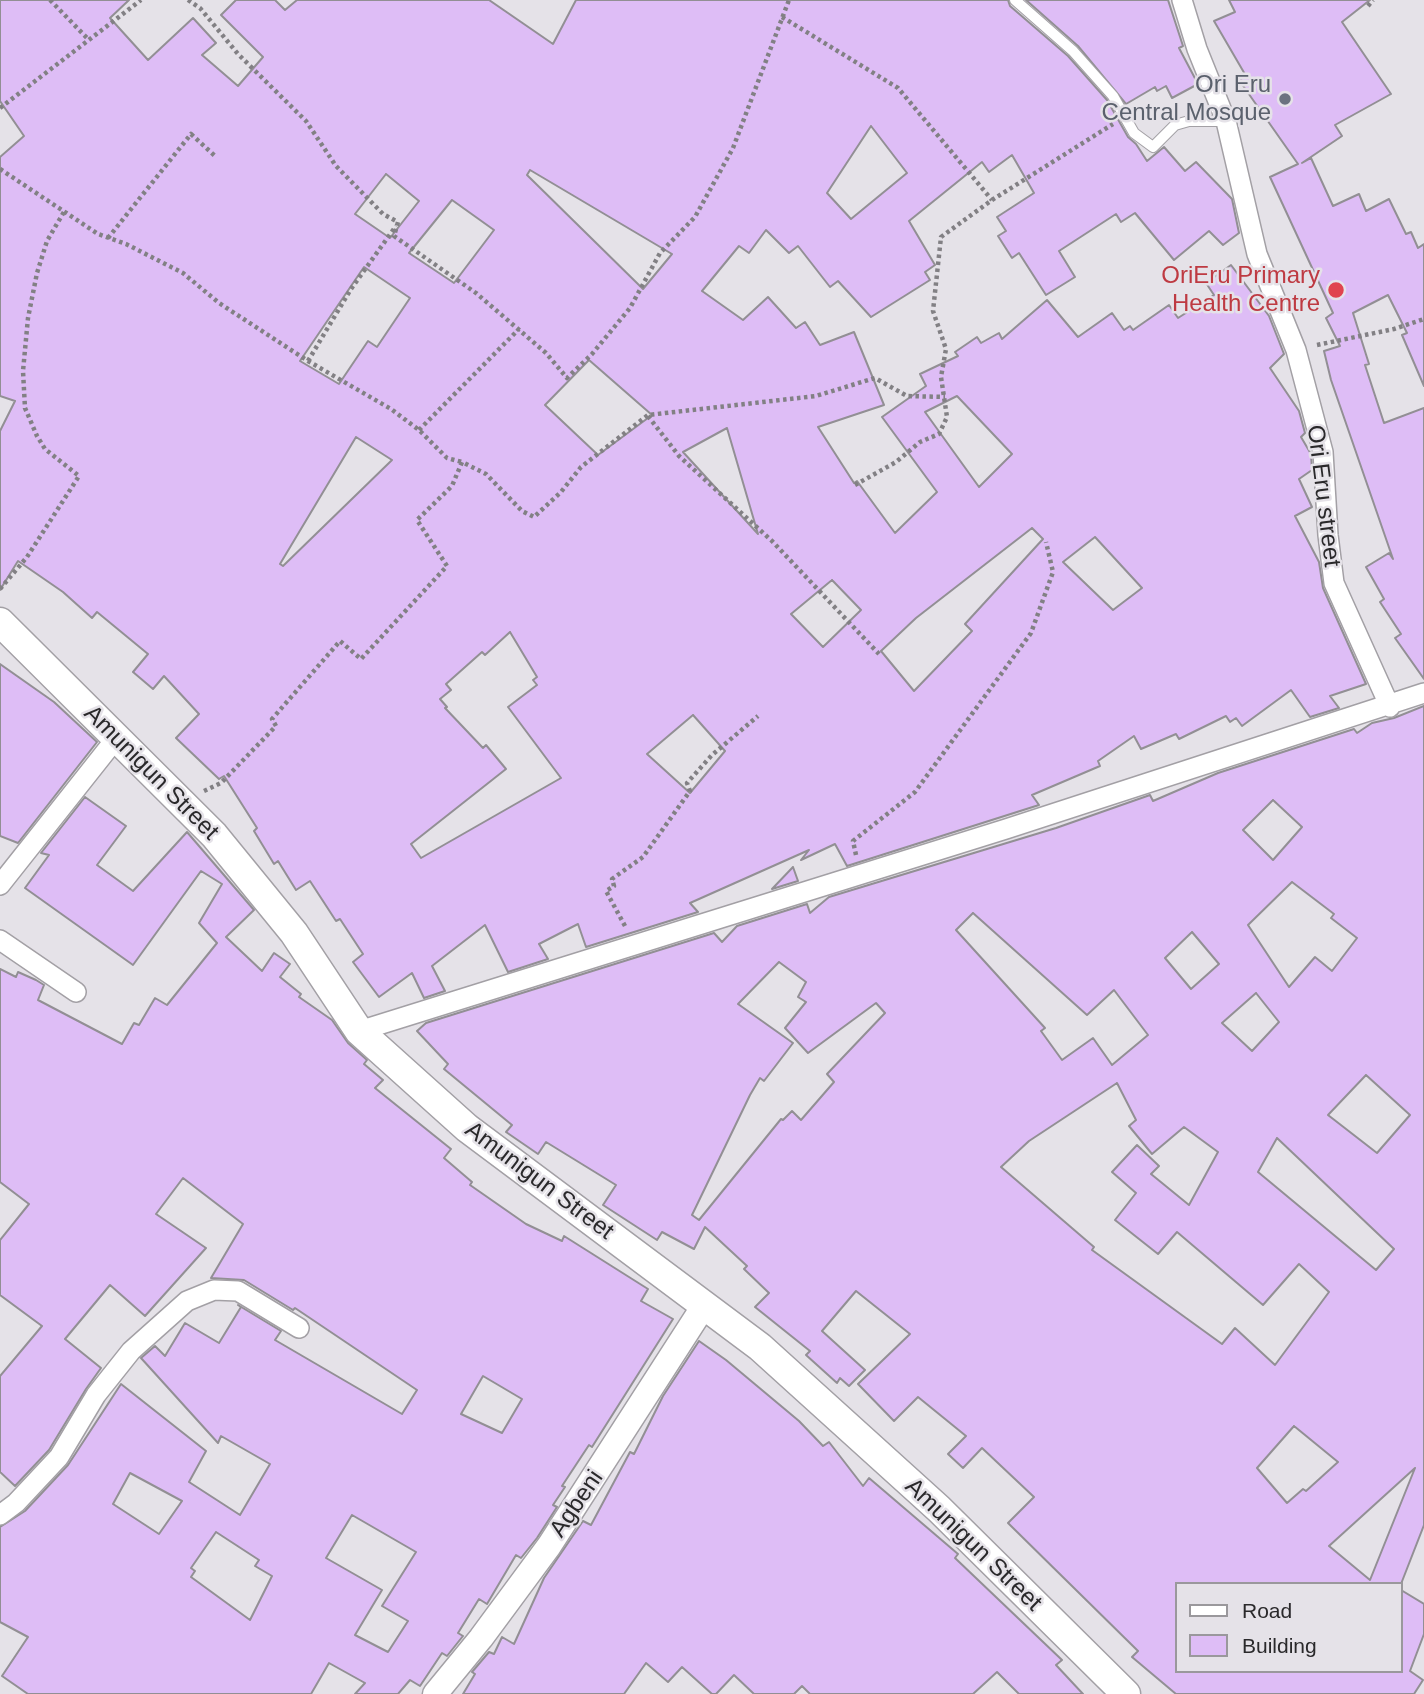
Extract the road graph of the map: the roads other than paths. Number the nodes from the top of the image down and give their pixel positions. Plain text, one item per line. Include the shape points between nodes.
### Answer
1 (1015, 0) edge
2 (1182, 0) edge
3 (1226, 121) junction
4 (0, 622) edge
5 (1424, 693) edge
6 (1390, 707) junction
7 (118, 736) junction
8 (0, 885) edge
9 (0, 940) edge
10 (76, 992) dead end
11 (359, 1031) junction
12 (705, 1304) junction
13 (299, 1328) dead end
14 (0, 1515) edge
15 (435, 1694) edge
16 (1126, 1694) edge

1 - 3 lane via 1073,51 1113,96 1134,133 1153,147 1175,125
2 - 3 street, Ori Eru street
3 - 6 street, Ori Eru street via 1257,254 1296,350 1323,452 1334,583
4 - 7 main road, Amunigun Street
5 - 6 street
6 - 11 street
7 - 8 street
7 - 11 main road, Amunigun Street via 215,835 294,933
9 - 10 street
11 - 12 main road, Amunigun Street via 467,1128
12 - 15 street, Agbeni via 549,1546
12 - 16 main road, Amunigun Street via 760,1347 939,1509
13 - 14 street via 238,1291 215,1290 187,1301 131,1351 96,1395 59,1457

